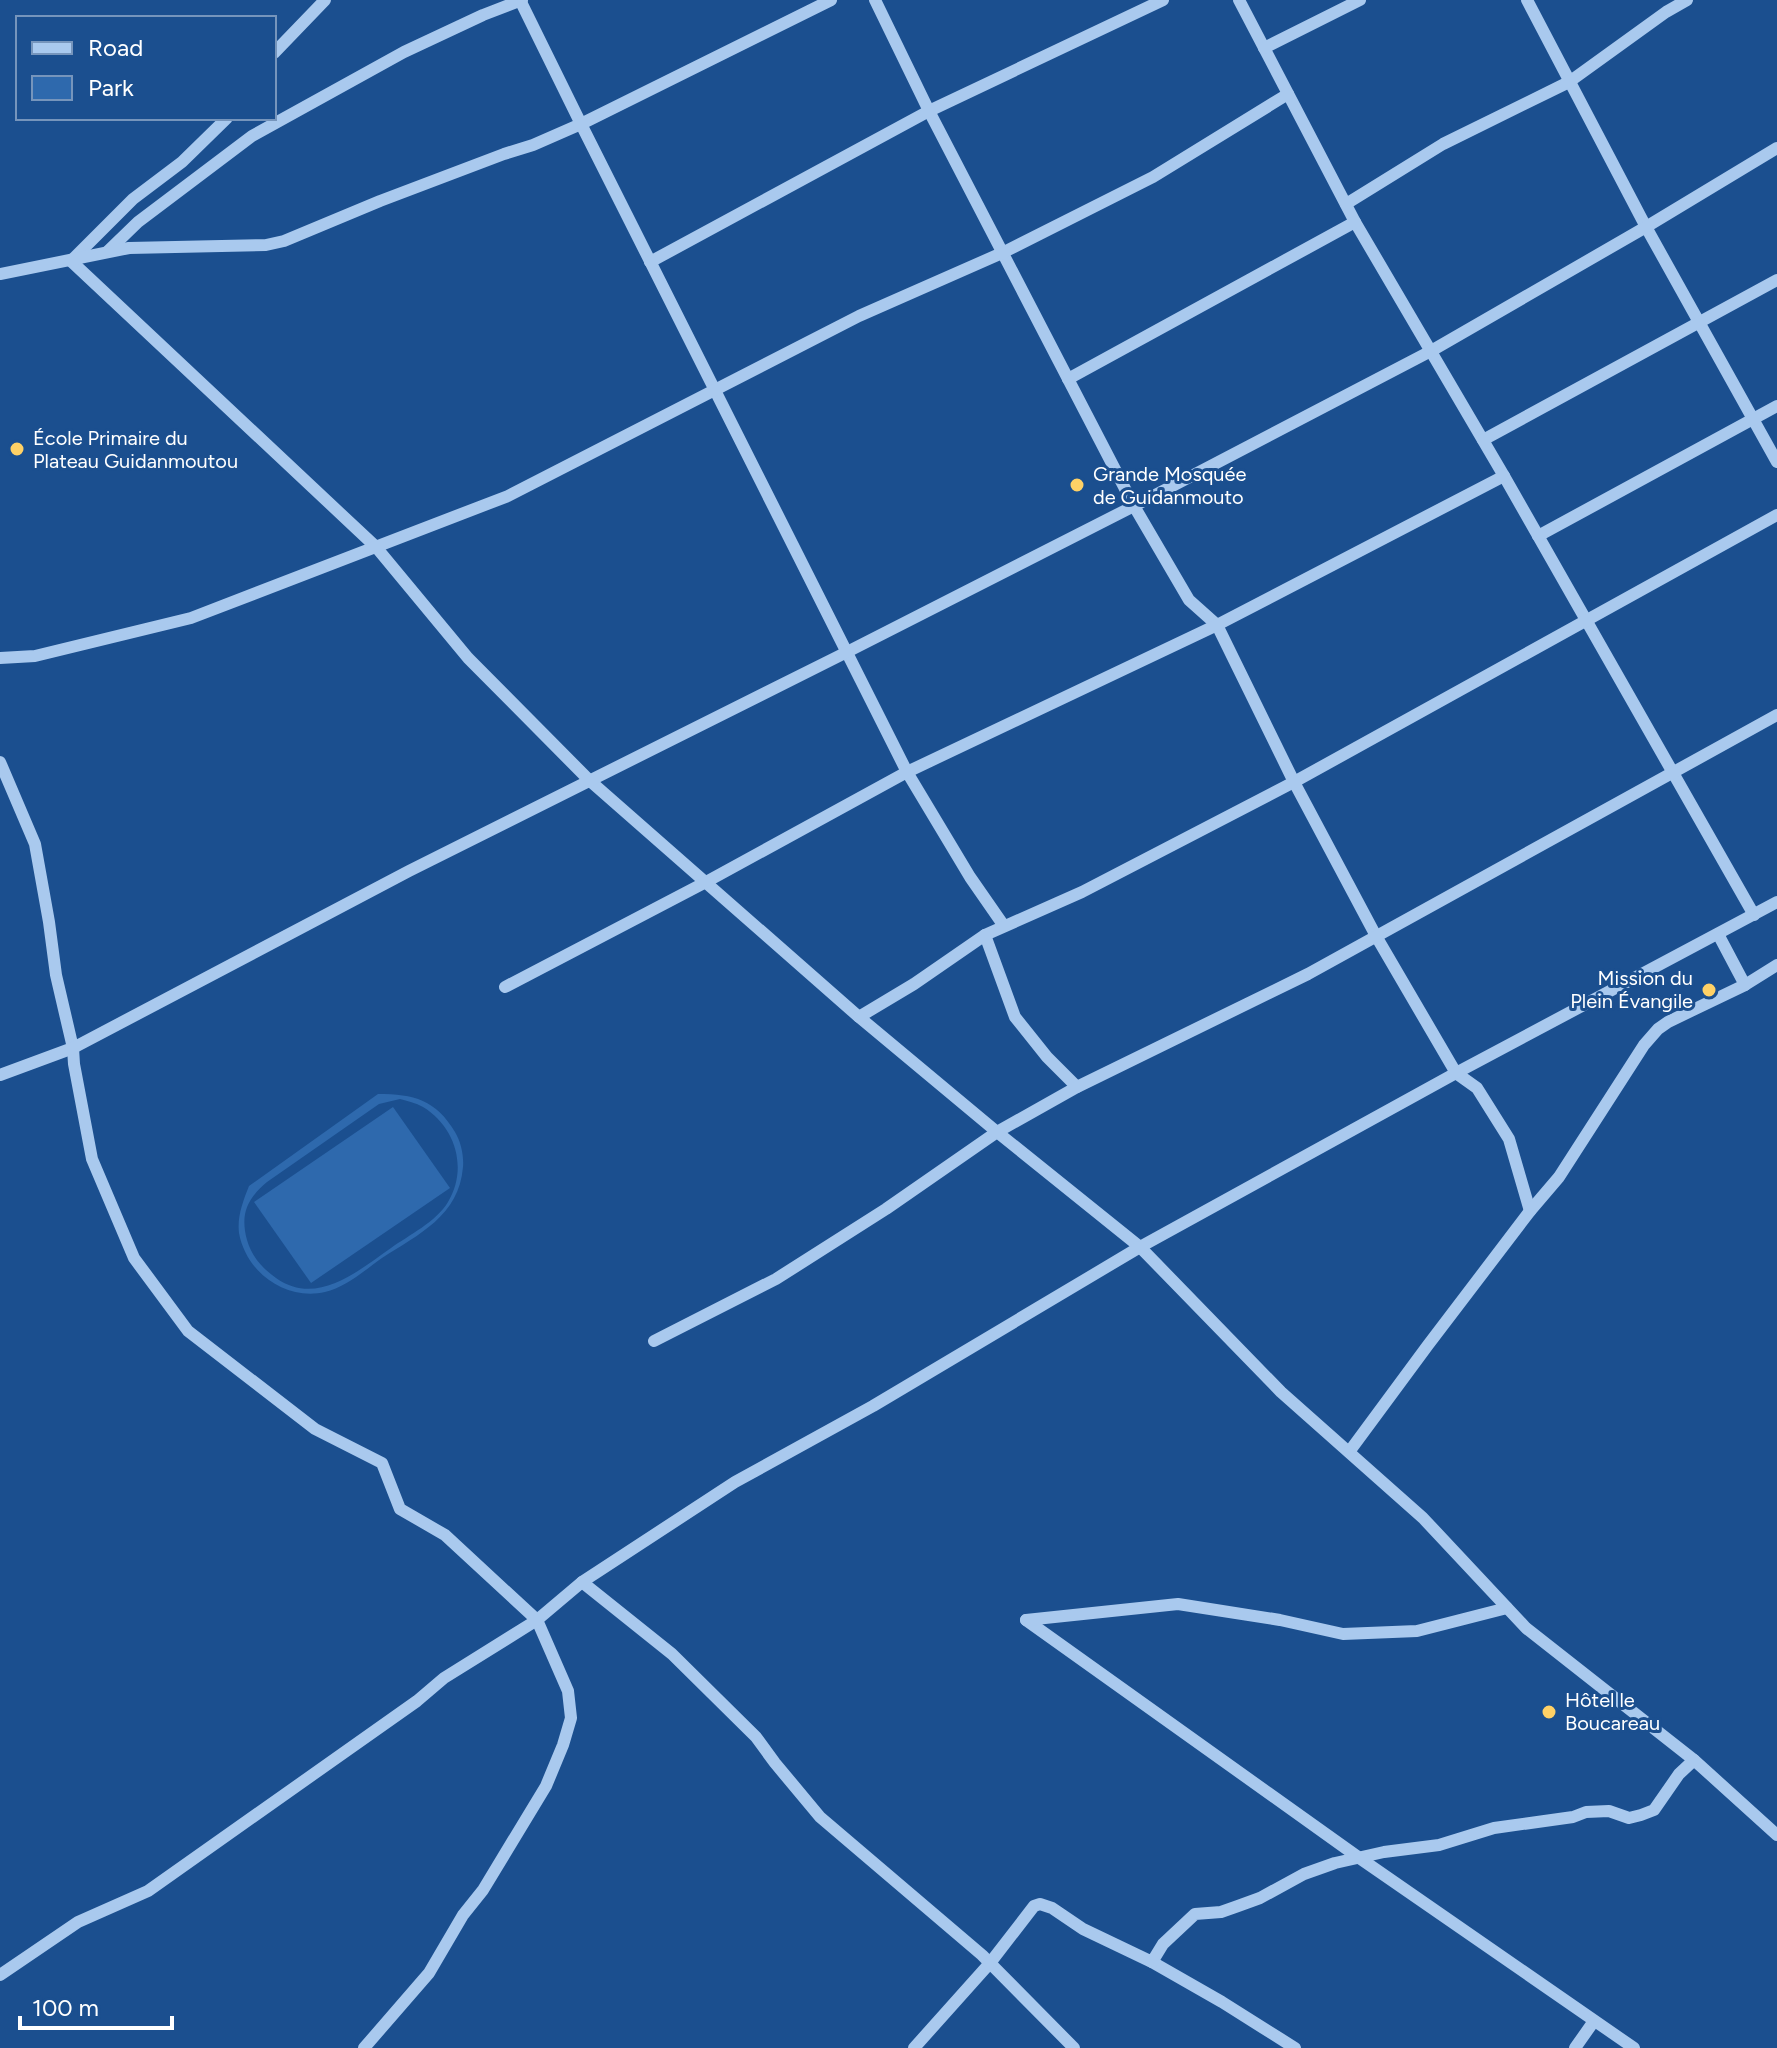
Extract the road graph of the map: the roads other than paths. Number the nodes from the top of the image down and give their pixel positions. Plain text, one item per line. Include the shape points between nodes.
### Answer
1 (325, 0) edge
2 (521, 0) edge
3 (831, 0) edge
4 (875, 0) edge
5 (1163, 0) edge
6 (1239, 0) edge
7 (1360, 0) edge
8 (1527, 0) edge
9 (1687, 0) edge
10 (1264, 48) junction
11 (276, 51) edge
12 (1569, 82) junction
13 (1288, 94) junction
14 (929, 111) junction
15 (225, 120) edge
16 (581, 124) junction
17 (1777, 148) edge
18 (1346, 204) junction
19 (1355, 222) junction
20 (1646, 227) junction
21 (106, 252) junction
22 (1002, 253) junction
23 (71, 261) junction
24 (650, 262) junction
25 (0, 274) edge
26 (1777, 280) edge
27 (1700, 323) junction
28 (1431, 351) junction
29 (1068, 379) junction
30 (715, 390) junction
31 (1777, 406) edge
32 (1754, 419) junction
33 (1483, 440) junction
34 (1777, 462) edge
35 (1504, 476) junction
36 (1134, 506) junction
37 (1777, 515) edge
38 (1538, 536) junction
39 (376, 547) junction
40 (1587, 621) junction
41 (1217, 625) junction
42 (847, 652) junction
43 (0, 658) edge
44 (1777, 715) edge
45 (0, 762) edge
46 (907, 772) junction
47 (1673, 773) junction
48 (589, 780) junction
49 (1294, 782) junction
50 (706, 882) junction
51 (1777, 902) edge
52 (1754, 915) junction
53 (1004, 926) junction
54 (1718, 934) junction
55 (985, 935) junction
56 (1376, 936) junction
57 (1777, 965) edge
58 (1745, 985) junction
59 (505, 987) dead end
60 (859, 1017) junction
61 (73, 1048) junction
62 (1456, 1073) junction
63 (0, 1075) edge
64 (1077, 1087) junction
65 (997, 1132) junction
66 (1530, 1211) junction
67 (1140, 1247) junction
68 (654, 1341) dead end
69 (1349, 1452) junction
70 (582, 1582) junction
71 (1507, 1608) junction
72 (537, 1620) junction
73 (1694, 1760) junction
74 (1777, 1835) edge
75 (1358, 1857) junction
76 (1152, 1962) junction
77 (990, 1963) junction
78 (0, 1975) edge
79 (1594, 2021) junction
80 (364, 2048) edge
81 (914, 2048) edge
82 (1074, 2048) edge
83 (1295, 2048) edge
84 (1575, 2048) edge
85 (1634, 2048) edge

1 - 11 street
2 - 16 street
2 - 21 street via 404,52 252,136
3 - 16 street
4 - 14 street
5 - 14 street
6 - 10 street
7 - 10 street
8 - 12 street
9 - 12 street
10 - 13 street
12 - 18 street via 1443,144
12 - 20 street
13 - 18 street
13 - 22 street via 1153,177
14 - 22 street
14 - 24 street
15 - 23 street
16 - 21 street via 284,241
16 - 24 street
17 - 20 street
18 - 19 street
19 - 28 street
19 - 29 street
20 - 27 street
20 - 28 street
21 - 23 street
22 - 29 street
22 - 30 street via 859,316
23 - 25 street
23 - 39 street
24 - 30 street
26 - 27 street
27 - 32 street
27 - 33 street
28 - 33 street
28 - 36 street
29 - 36 street
30 - 39 street via 508,496
30 - 42 street
31 - 32 street
32 - 34 street
32 - 38 street
33 - 35 street
35 - 38 street
35 - 41 street
36 - 41 street via 1189,600
36 - 42 street
37 - 40 street
38 - 40 street
39 - 43 street via 191,618 35,656
39 - 48 street via 468,658
40 - 47 street
40 - 49 street
41 - 46 street
41 - 49 street
42 - 46 street
42 - 48 street
44 - 47 street
45 - 61 street via 35,844
46 - 50 street
46 - 53 street
47 - 52 street
47 - 56 street
48 - 50 street
48 - 61 street
49 - 53 street via 1082,892
49 - 56 street
50 - 59 street
50 - 60 street
51 - 52 street
52 - 54 street
53 - 55 street
54 - 58 street
54 - 62 street
55 - 60 street
55 - 64 street via 1015,1017
56 - 62 street
56 - 64 street
57 - 58 street
58 - 66 street via 1658,1029 1559,1177
60 - 65 street
61 - 63 street
61 - 72 street via 92,1159 134,1258 188,1331 315,1429 382,1463 400,1509 445,1535
62 - 66 street via 1477,1088 1509,1139
62 - 67 street
64 - 65 street
65 - 67 street
65 - 68 street via 776,1279
66 - 69 street
67 - 69 street via 1281,1392
67 - 70 street via 735,1482
69 - 71 street via 1423,1518
70 - 72 street
70 - 77 street via 672,1654 756,1737 820,1817
71 - 73 street
71 - 75 street via 1417,1631 1343,1634 1178,1604 1026,1620
72 - 78 street via 444,1678 148,1891 78,1922
72 - 80 street via 568,1691 571,1718 563,1745 546,1786 429,1973
73 - 74 street
73 - 75 street via 1654,1810 1641,1815 1586,1812
75 - 76 street via 1304,1874 1221,1912 1195,1914
75 - 79 street
76 - 77 street via 1040,1904
76 - 83 street
77 - 81 street
77 - 82 street
79 - 84 street
79 - 85 street

